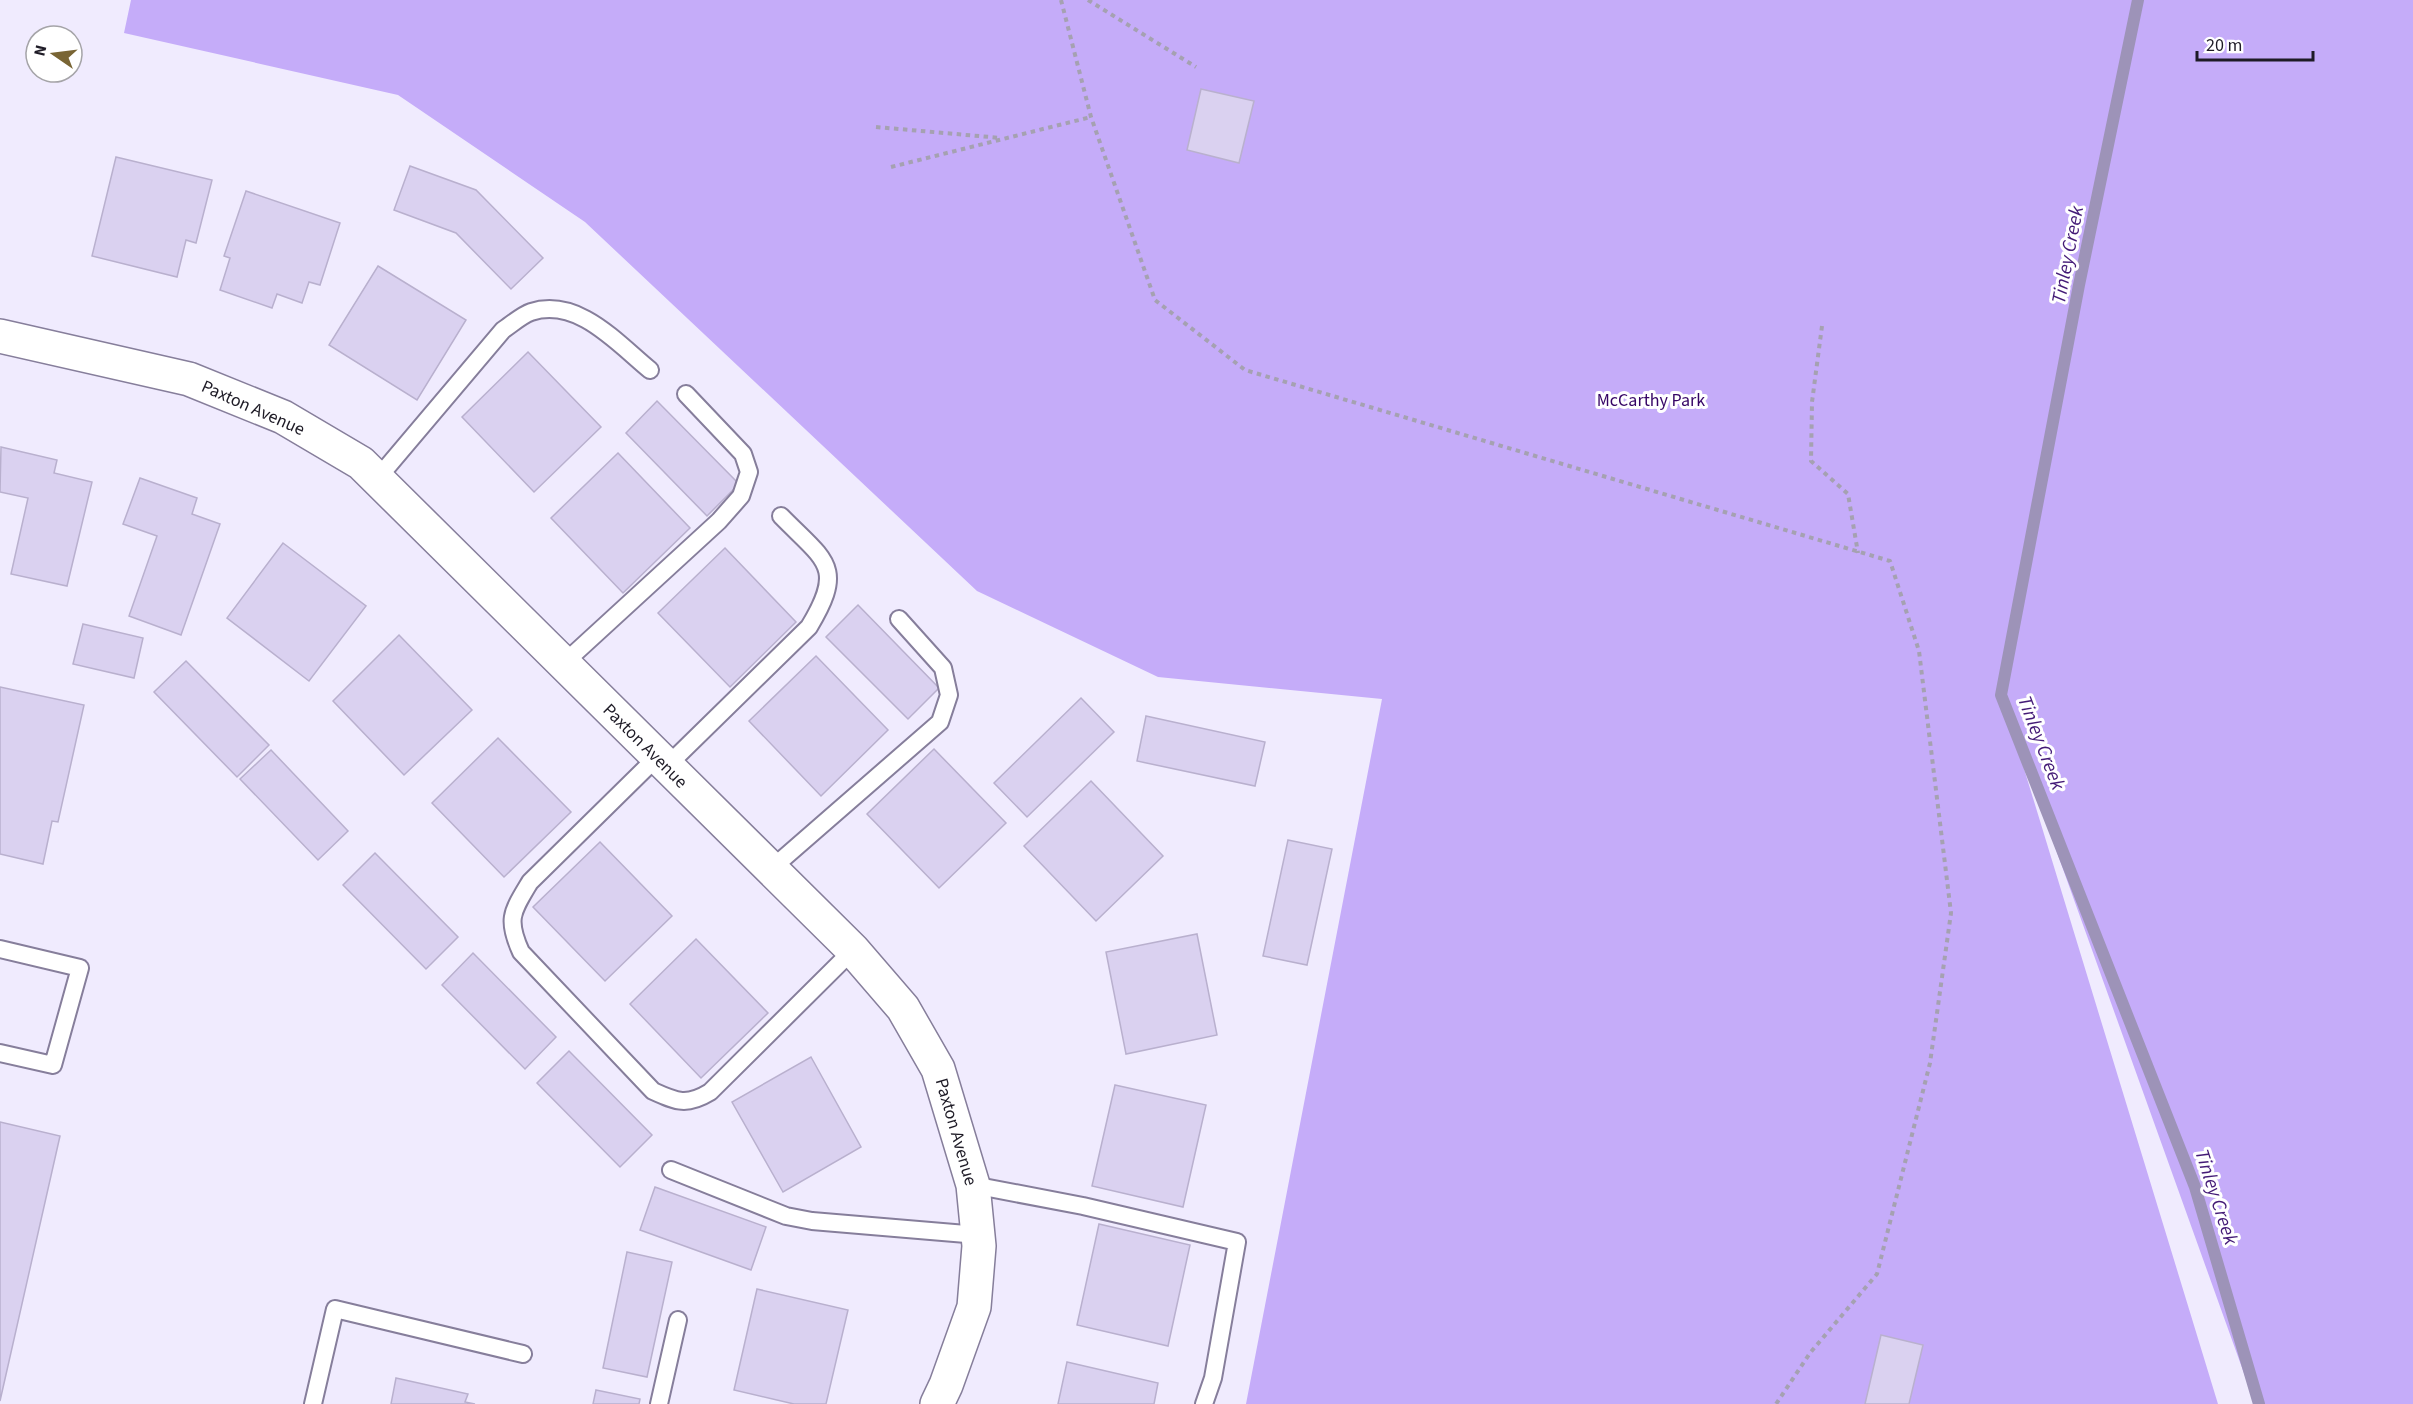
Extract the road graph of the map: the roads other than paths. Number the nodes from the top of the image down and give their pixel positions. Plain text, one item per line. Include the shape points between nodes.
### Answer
1 (0, 336) edge
2 (650, 370) dead end
3 (686, 394) dead end
4 (377, 479) junction
5 (781, 516) dead end
6 (899, 619) dead end
7 (563, 664) junction
8 (661, 762) junction
9 (770, 870) junction
10 (0, 949) edge
11 (853, 950) junction
12 (0, 1053) edge
13 (671, 1170) dead end
14 (973, 1185) junction
15 (978, 1235) junction
16 (678, 1320) dead end
17 (523, 1353) dead end
18 (313, 1404) edge
19 (659, 1404) edge
20 (937, 1404) edge
21 (1204, 1404) edge

1 - 4 street, Paxton Avenue via 189,379 283,417 361,463
2 - 4 lane via 588,319 561,309 530,313 503,330
3 - 7 lane via 743,454 749,472 741,496 719,522
4 - 7 street, Paxton Avenue
5 - 8 lane via 825,561 830,579 825,601 809,627
6 - 9 lane via 943,668 949,695 940,722
7 - 8 street, Paxton Avenue
8 - 9 street, Paxton Avenue
8 - 11 lane via 530,882 516,906 512,930 521,952 653,1091 673,1100 694,1102 710,1092
9 - 11 street, Paxton Avenue
10 - 12 lane via 80,968 53,1065
11 - 14 street, Paxton Avenue via 903,1008 938,1069
13 - 15 lane via 786,1216
14 - 15 street, Paxton Avenue
14 - 21 lane via 1237,1242 1213,1378
15 - 20 street, Paxton Avenue via 974,1307
16 - 19 lane
17 - 18 lane via 335,1309

